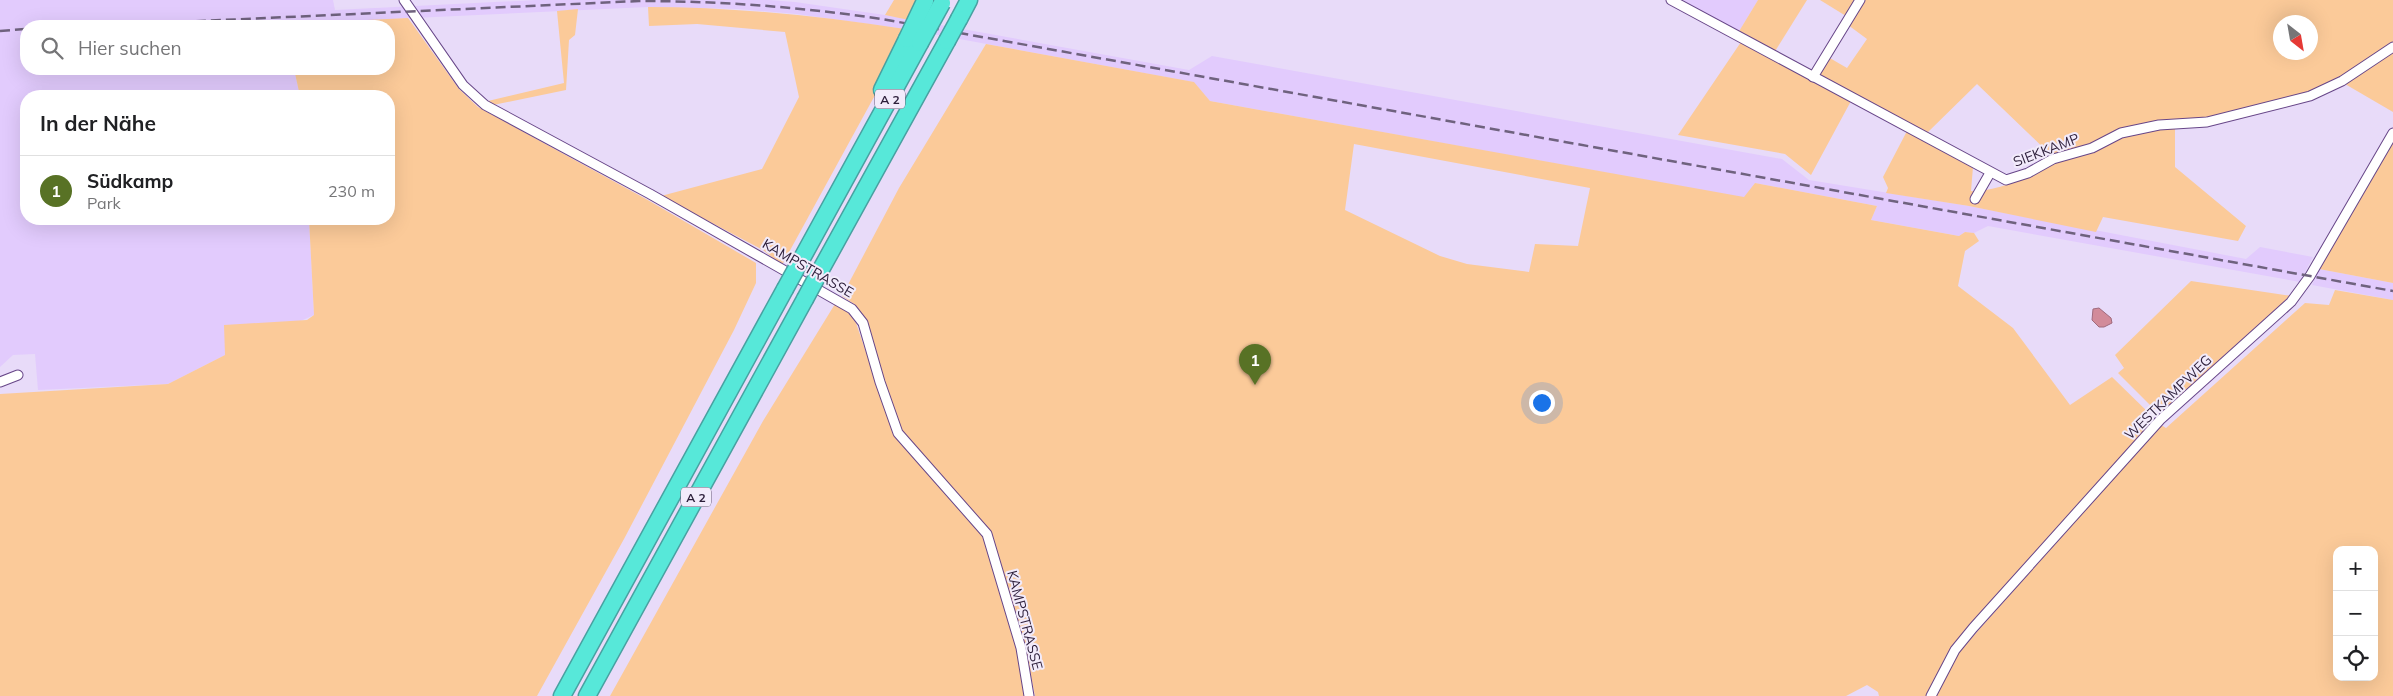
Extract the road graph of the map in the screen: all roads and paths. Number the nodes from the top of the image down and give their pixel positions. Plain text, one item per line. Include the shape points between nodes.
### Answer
1 (404, 0) edge
2 (925, 0) edge
3 (969, 0) edge
4 (1673, 0) edge
5 (1860, 0) edge
6 (943, 2) edge
7 (914, 41) junction
8 (2393, 47) edge
9 (1812, 77) junction
10 (2393, 132) edge
11 (1990, 173) junction
12 (1975, 199) dead end
13 (18, 375) dead end
14 (0, 382) edge
15 (562, 696) edge
16 (587, 696) edge
17 (1029, 696) edge
18 (1931, 696) edge

1 - 17 street, KAMPSTRASSE via 463,85 485,105 852,309 863,322 898,433 987,534 1021,648
2 - 7 highway, bridge
3 - 16 highway, A 2, bridge
4 - 9 street, SIEKKAMP
5 - 9 street
6 - 7 highway, A 2, bridge
7 - 15 highway, A 2, bridge via 858,154
8 - 11 street, SIEKKAMP via 2342,81 2310,96 2207,122 2159,125 2121,133 2092,148 2053,159 2028,173 2006,180
9 - 11 street, SIEKKAMP
10 - 18 street, WESTKAMPWEG via 2296,296 2154,427 1973,628 1955,650
11 - 12 street
13 - 14 street

